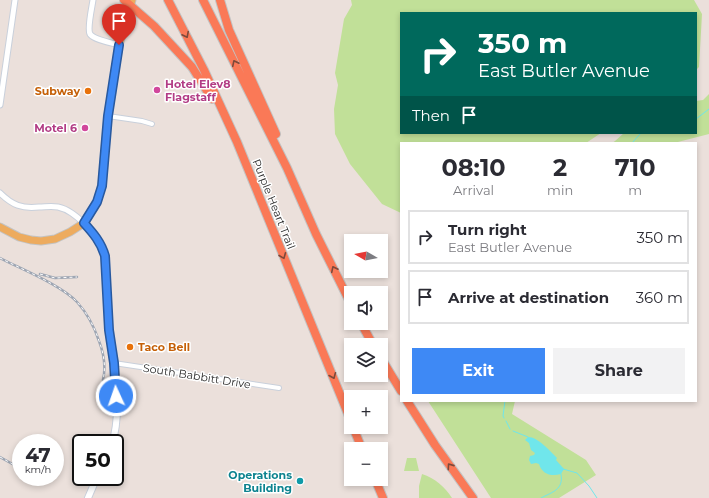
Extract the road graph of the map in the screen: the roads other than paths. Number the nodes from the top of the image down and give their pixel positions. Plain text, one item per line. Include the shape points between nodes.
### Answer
1 (15, 0) edge
2 (93, 0) edge
3 (168, 0) edge
4 (203, 0) edge
5 (220, 0) edge
6 (129, 2) edge
7 (119, 45) junction
8 (0, 105) edge
9 (108, 116) junction
10 (152, 124) dead end
11 (287, 168) junction
12 (0, 194) edge
13 (84, 223) junction
14 (270, 224) junction
15 (0, 227) edge
16 (344, 290) edge
17 (114, 363) junction
18 (388, 370) edge
19 (279, 388) dead end
20 (400, 390) edge
21 (408, 402) edge
22 (344, 404) edge
23 (114, 434) edge
24 (93, 486) edge
25 (378, 486) edge
26 (88, 498) edge
27 (383, 498) edge
28 (473, 498) edge

1 - 8 street
2 - 7 street via 90,34 94,38
3 -> 14 highway, Purple Heart Trail via 237,142
11 -> 4 highway
5 - 11 highway via 228,30 285,155
6 - 7 main road
6 - 14 highway via 198,74 225,125
7 - 9 main road
9 - 10 street
9 - 13 main road via 102,186 97,202
16 -> 11 highway
12 - 13 street via 22,208 63,208
13 - 15 main road via 55,239 41,241 19,237
13 - 17 main road via 98,240 105,256 109,330
14 -> 22 highway, Purple Heart Trail
17 - 19 street, South Babbitt Drive
17 - 23 main road via 117,417
18 - 20 highway
28 -> 21 highway
24 - 26 main road
25 - 27 highway

